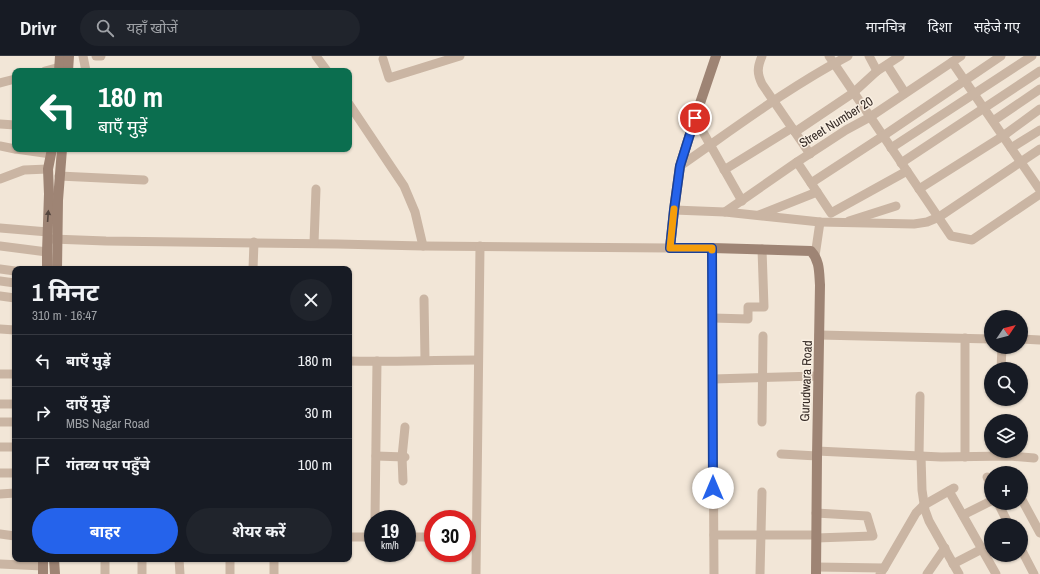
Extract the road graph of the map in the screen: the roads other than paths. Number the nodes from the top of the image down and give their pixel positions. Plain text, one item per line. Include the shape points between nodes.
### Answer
1 (70, 56) edge
2 (83, 56) edge
3 (96, 56) edge
4 (101, 56) edge
5 (316, 56) edge
6 (460, 56) edge
7 (716, 56) edge
8 (762, 56) edge
9 (848, 56) edge
10 (869, 56) edge
11 (900, 56) edge
12 (961, 56) edge
13 (1001, 56) edge
14 (1031, 56) edge
15 (383, 59) dead end
16 (431, 60) edge
17 (831, 60) edge
18 (952, 62) junction
19 (887, 64) junction
20 (63, 68) edge
21 (85, 68) edge
22 (325, 68) edge
23 (1040, 70) edge
24 (877, 71) junction
25 (12, 80) edge
26 (965, 81) junction
27 (0, 83) edge
28 (1040, 89) edge
29 (854, 93) junction
30 (905, 93) junction
31 (974, 94) junction
32 (774, 100) junction
33 (352, 108) edge
34 (984, 108) junction
35 (1040, 109) edge
36 (870, 117) junction
37 (695, 118) junction
38 (993, 121) junction
39 (0, 124) edge
40 (12, 125) edge
41 (794, 130) junction
42 (1040, 130) edge
43 (883, 136) junction
44 (1003, 136) junction
45 (0, 146) edge
46 (709, 146) junction
47 (12, 148) edge
48 (891, 148) junction
49 (1011, 148) junction
50 (1040, 149) edge
51 (51, 152) edge
52 (62, 152) edge
53 (810, 154) junction
54 (797, 162) junction
55 (1021, 162) junction
56 (901, 163) junction
57 (680, 166) junction
58 (48, 169) junction
59 (724, 170) junction
60 (907, 171) junction
61 (59, 176) junction
62 (0, 179) edge
63 (144, 180) dead end
64 (811, 183) junction
65 (316, 189) dead end
66 (919, 189) junction
67 (1040, 190) edge
68 (817, 192) junction
69 (1040, 194) edge
70 (742, 201) junction
71 (896, 206) dead end
72 (674, 210) junction
73 (725, 212) junction
74 (758, 216) junction
75 (939, 218) junction
76 (820, 222) junction
77 (842, 223) junction
78 (0, 228) edge
79 (51, 237) junction
80 (254, 242) junction
81 (314, 243) junction
82 (0, 246) edge
83 (423, 246) junction
84 (480, 246) junction
85 (670, 248) junction
86 (712, 248) junction
87 (762, 250) junction
88 (47, 252) junction
89 (815, 256) junction
90 (48, 266) edge
91 (56, 266) edge
92 (253, 266) edge
93 (0, 269) edge
94 (12, 270) edge
95 (0, 281) edge
96 (12, 283) edge
97 (0, 296) edge
98 (12, 298) edge
99 (424, 299) dead end
100 (712, 318) junction
101 (0, 329) edge
102 (12, 330) edge
103 (819, 335) junction
104 (763, 336) dead end
105 (965, 338) junction
106 (984, 339) edge
107 (1028, 339) edge
108 (1040, 340) edge
109 (352, 360) edge
110 (425, 360) junction
111 (478, 360) junction
112 (378, 361) junction
113 (0, 374) edge
114 (12, 374) edge
115 (818, 376) junction
116 (763, 377) junction
117 (713, 378) junction
118 (920, 396) dead end
119 (0, 404) edge
120 (12, 404) edge
121 (0, 422) edge
122 (12, 422) edge
123 (762, 422) dead end
124 (382, 424) dead end
125 (405, 427) dead end
126 (0, 447) edge
127 (12, 447) edge
128 (817, 453) junction
129 (781, 454) dead end
130 (379, 456) junction
131 (920, 456) junction
132 (404, 457) junction
133 (966, 457) junction
134 (1034, 458) dead end
135 (0, 473) edge
136 (12, 473) edge
137 (403, 481) dead end
138 (380, 486) dead end
139 (762, 492) dead end
140 (12, 493) edge
141 (0, 494) edge
142 (984, 504) edge
143 (924, 505) junction
144 (376, 510) edge
145 (473, 510) edge
146 (1028, 510) edge
147 (816, 513) junction
148 (963, 515) junction
149 (1040, 533) edge
150 (0, 534) edge
151 (714, 535) junction
152 (762, 535) junction
153 (12, 536) edge
154 (816, 536) junction
155 (352, 537) edge
156 (364, 537) edge
157 (945, 548) junction
158 (982, 549) junction
159 (54, 562) edge
160 (105, 562) edge
161 (142, 562) edge
162 (179, 562) edge
163 (230, 562) edge
164 (274, 562) edge
165 (475, 562) edge
166 (1028, 562) edge
167 (0, 564) edge
168 (953, 564) junction
169 (43, 566) edge
170 (816, 570) edge
171 (882, 571) edge
172 (55, 574) edge
173 (105, 574) edge
174 (142, 574) edge
175 (180, 574) edge
176 (230, 574) edge
177 (274, 574) edge
178 (476, 574) edge
179 (714, 574) edge
180 (760, 574) edge
181 (927, 574) edge
182 (959, 574) edge
183 (996, 574) edge
184 (1034, 574) edge

1 - 20 street
2 - 21 street
3 - 4 street
5 - 22 street
6 - 16 street
7 - 37 street
8 - 32 street via 758,65 758,75
9 - 17 street
10 - 24 street
11 - 19 street
12 - 18 street, Street Number 20
13 - 26 street
14 - 23 street
14 - 31 street
15 - 16 street via 389,78
17 - 29 street
17 - 32 street
18 - 26 street
18 - 30 street, Street Number 20
19 - 24 street
19 - 30 street
23 - 34 street
24 - 29 street
25 - 27 street
26 - 31 street
26 - 43 street
28 - 38 street
29 - 36 street
29 - 41 street
30 - 36 street, Street Number 20
31 - 34 street
31 - 48 street
32 - 41 street
32 - 46 street
33 - 83 street via 404,186
34 - 38 street
34 - 56 street
35 - 44 street
36 - 43 street
36 - 53 street, Street Number 20
37 - 46 street
37 - 57 street
38 - 44 street
39 - 40 street
41 - 53 street
41 - 59 street
42 - 49 street
43 - 48 street
43 - 64 street
44 - 49 street
44 - 66 street
45 - 47 street
46 - 57 street
46 - 59 street
48 - 56 street
49 - 55 street
50 - 55 street
51 - 58 street
52 - 61 street
53 - 54 street, Street Number 20
54 - 64 street
54 - 70 street, Street Number 20
55 - 67 street
55 - 75 street
56 - 60 street
57 - 72 street
58 - 62 street via 24,170
79 -> 58 street
59 - 70 street
60 - 66 street
60 - 68 street via 831,213
61 - 63 street
61 - 79 street via 58,200
64 - 68 street
65 - 81 street
66 - 75 street
68 - 74 street
69 - 75 street via 972,240 951,236
70 - 73 street, Street Number 20
71 - 77 street
72 - 73 street
72 - 85 street
73 - 74 street
74 - 76 street
75 - 77 street via 914,224
76 - 77 street
76 - 89 street
78 - 79 street
79 - 80 street
79 - 88 street
79 - 91 street
80 - 81 street
80 - 92 street
81 - 83 street
82 - 88 street
83 - 84 street
84 - 85 street
84 - 111 street
85 - 86 street
86 - 87 street
86 - 100 street
87 - 89 street via 811,251
87 - 100 street via 764,307 748,307 748,319
88 - 90 street
89 - 103 street via 819,271
93 - 94 street
95 - 96 street
97 - 98 street
99 - 110 street
100 - 117 street
101 - 102 street
103 - 105 street, Gurudwara Road
103 - 115 street, Gurudwara Road
104 - 116 street
105 - 106 street, Gurudwara Road
105 - 133 street
107 - 108 street
109 - 112 street
110 - 111 street
110 - 112 street
111 - 145 street
112 - 130 street
113 - 114 street
115 - 116 street
115 - 128 street, Gurudwara Road
116 - 117 street
116 - 123 street
117 - 151 street
118 - 131 street
119 - 120 street
121 - 122 street
124 - 130 street
125 - 132 street
126 - 127 street
128 - 129 street
128 - 131 street
128 - 147 street, Gurudwara Road
130 - 132 street
130 - 138 street
130 - 144 street
131 - 133 street
131 - 143 street
132 - 137 street
133 - 134 street
135 - 136 street
139 - 152 street
140 - 141 street
142 - 148 street
143 - 148 street via 951,490
143 - 157 street via 929,521
143 - 171 street via 916,513
146 - 149 street
147 - 154 street, Gurudwara Road
147 - 154 street via 867,516 872,536
148 - 158 street
150 - 153 street
151 - 152 street
151 - 179 street
152 - 154 street
152 - 180 street
154 - 170 street, Gurudwara Road
155 - 156 street
157 - 168 street
157 - 181 street
158 - 168 street
158 - 183 street
159 - 172 street
160 - 173 street
161 - 174 street
162 - 175 street
163 - 176 street
164 - 177 street
165 - 178 street
166 - 184 street
167 - 169 street
168 - 182 street
170 - 171 street

